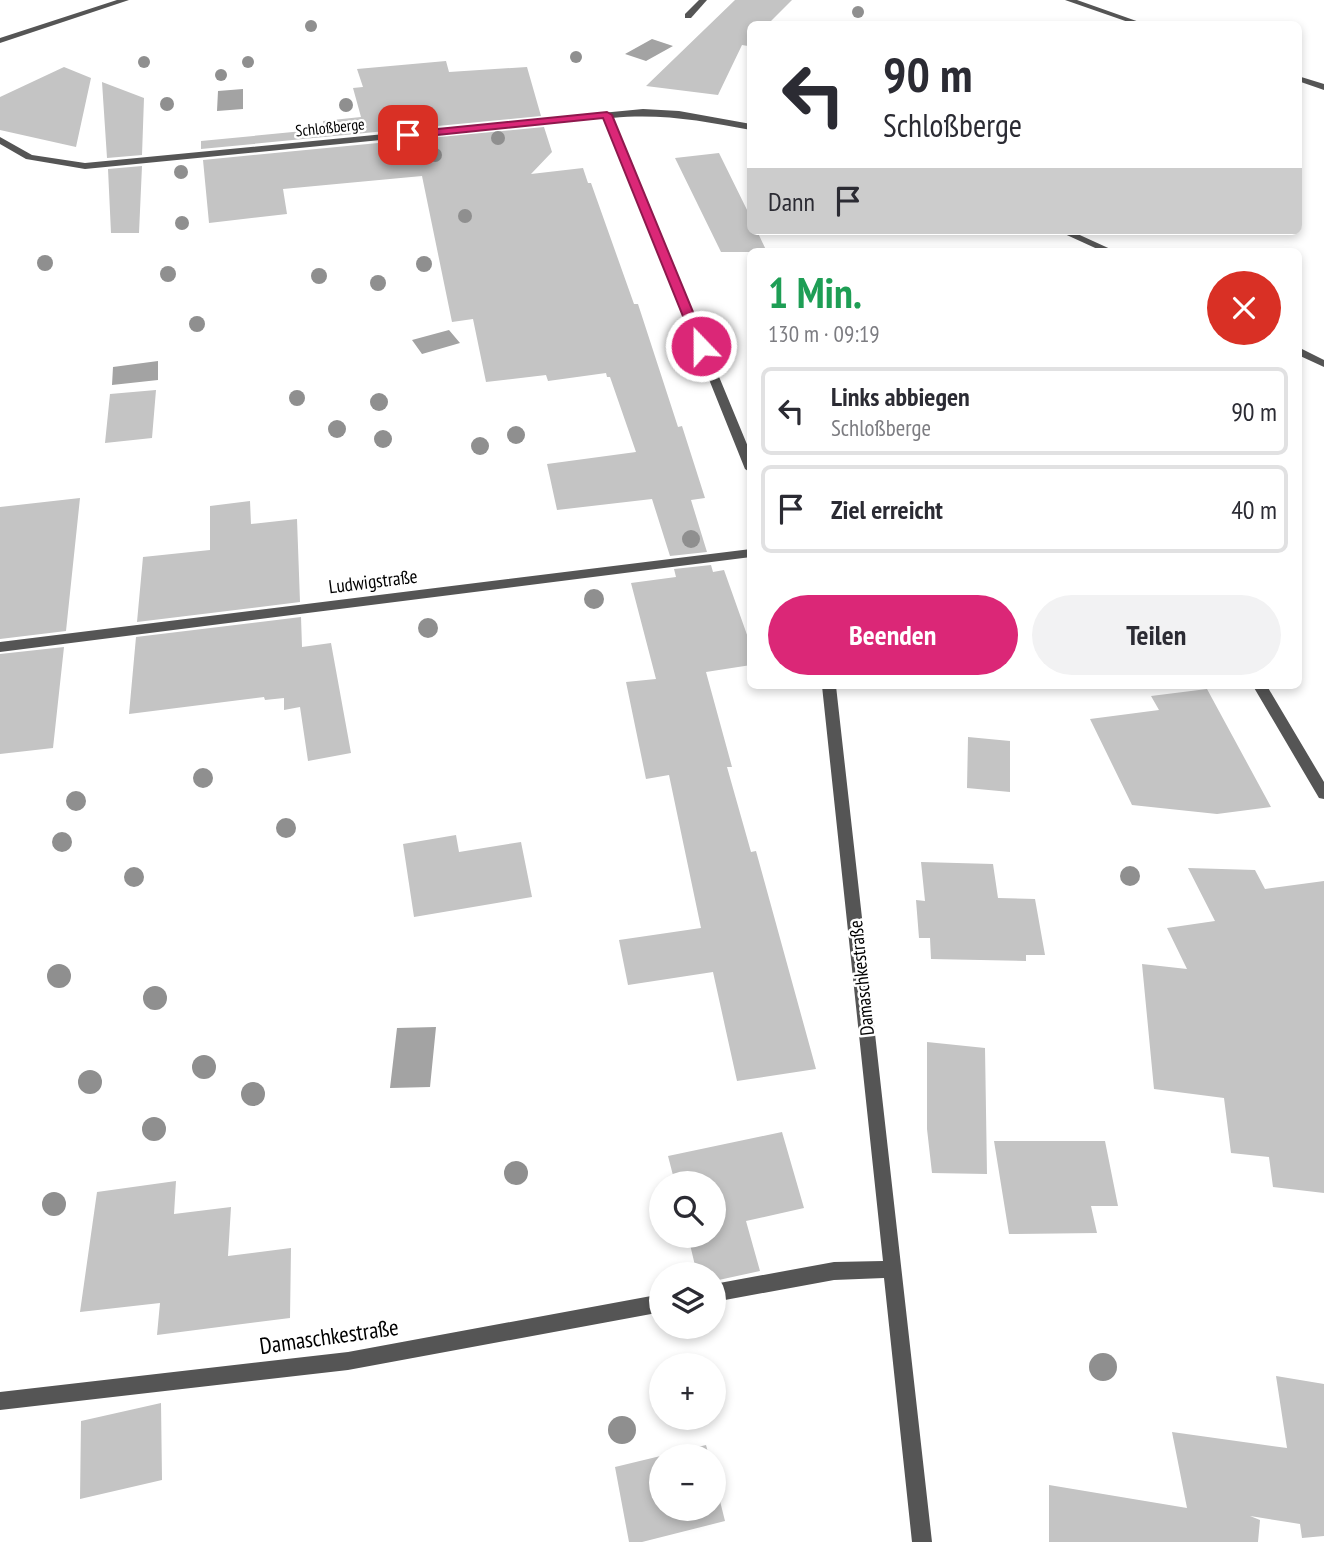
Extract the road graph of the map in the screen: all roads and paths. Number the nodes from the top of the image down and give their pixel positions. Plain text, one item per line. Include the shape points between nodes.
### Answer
1 (125, 0) edge
2 (703, 0) edge
3 (1069, 0) edge
4 (688, 16) dead end
5 (1132, 21) edge
6 (0, 41) edge
7 (1302, 79) edge
8 (1324, 87) edge
9 (607, 115) junction
10 (747, 126) edge
11 (0, 140) edge
12 (1072, 235) edge
13 (1103, 248) edge
14 (1302, 352) edge
15 (1324, 364) edge
16 (747, 459) edge
17 (747, 554) edge
18 (0, 647) edge
19 (829, 689) edge
20 (1262, 689) edge
21 (1324, 794) edge
22 (891, 1269) junction
23 (726, 1291) edge
24 (649, 1305) edge
25 (0, 1401) edge
26 (922, 1542) edge

1 - 6 street
2 - 4 street
3 - 5 street
7 - 8 street
9 - 10 street, Schloßberge via 663,113
9 - 11 street, Schloßberge via 85,166 29,157
9 - 16 street
12 - 13 street
14 - 15 street
17 - 18 street, Ludwigstraße
19 - 22 street, Damaschkestraße
20 - 21 street
22 - 23 street via 834,1271
22 - 26 street, Damaschkestraße
24 - 25 street, Damaschkestraße via 348,1361

